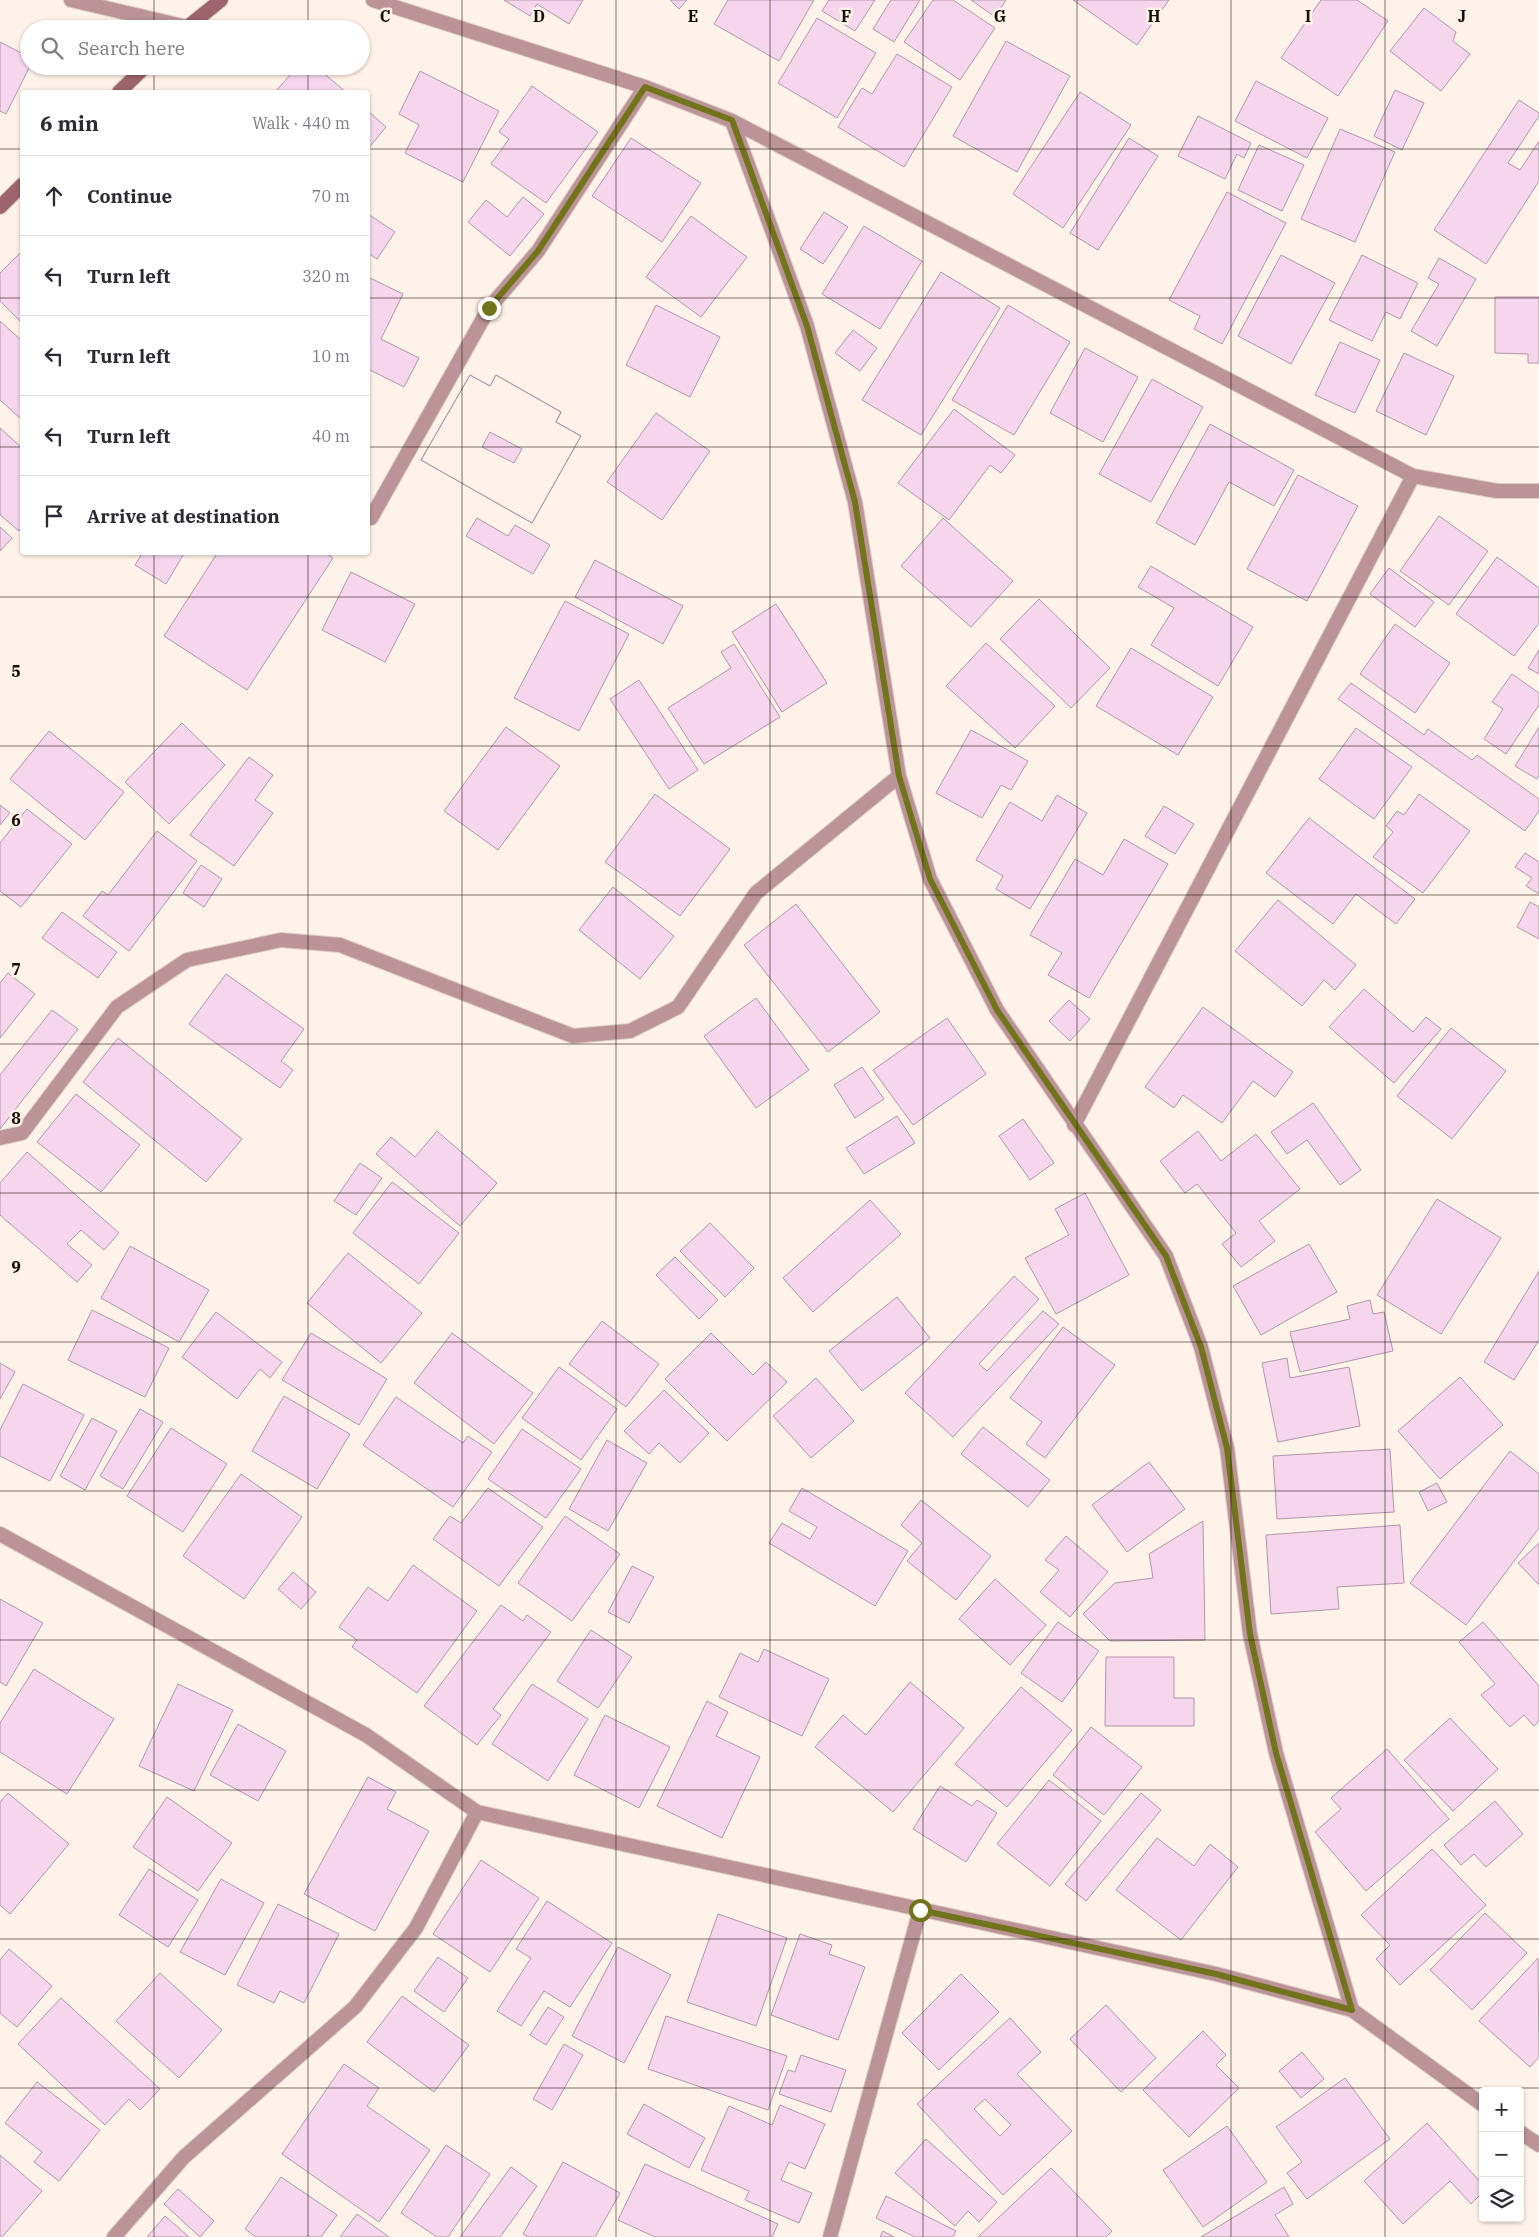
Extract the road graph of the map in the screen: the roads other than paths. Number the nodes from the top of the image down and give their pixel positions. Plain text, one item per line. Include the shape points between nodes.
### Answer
1 (71, 0) edge
2 (221, 0) edge
3 (373, 0) edge
4 (153, 20) edge
5 (196, 20) edge
6 (137, 75) edge
7 (645, 87) junction
8 (121, 90) edge
9 (732, 120) junction
10 (20, 187) edge
11 (0, 207) edge
12 (1413, 476) junction
13 (1539, 491) edge
14 (371, 518) dead end
15 (899, 776) junction
16 (1074, 1126) junction
17 (0, 1138) edge
18 (0, 1534) edge
19 (477, 1812) junction
20 (920, 1910) junction
21 (1352, 2010) junction
22 (1479, 2102) edge
23 (1524, 2135) edge
24 (1539, 2146) edge
25 (114, 2237) edge
26 (830, 2237) edge

1 - 4 street
2 - 5 main road
3 - 7 street
6 - 8 main road
7 - 9 street
7 - 14 street via 538,251 489,308
9 - 12 street
9 - 15 street via 807,326 855,502
10 - 11 main road
12 - 13 street via 1497,491
12 - 16 street
15 - 16 street via 930,879 997,1010
15 - 17 street via 756,893 678,1007 630,1031 573,1036 340,944 281,940 187,960 117,1007 22,1133
16 - 21 street via 1166,1256 1201,1347 1227,1448 1250,1634 1276,1753
18 - 19 street via 366,1735
19 - 20 street
19 - 25 street via 416,1928 355,2008 184,2157
20 - 21 street via 1216,1974
20 - 26 street
21 - 22 street
23 - 24 street

